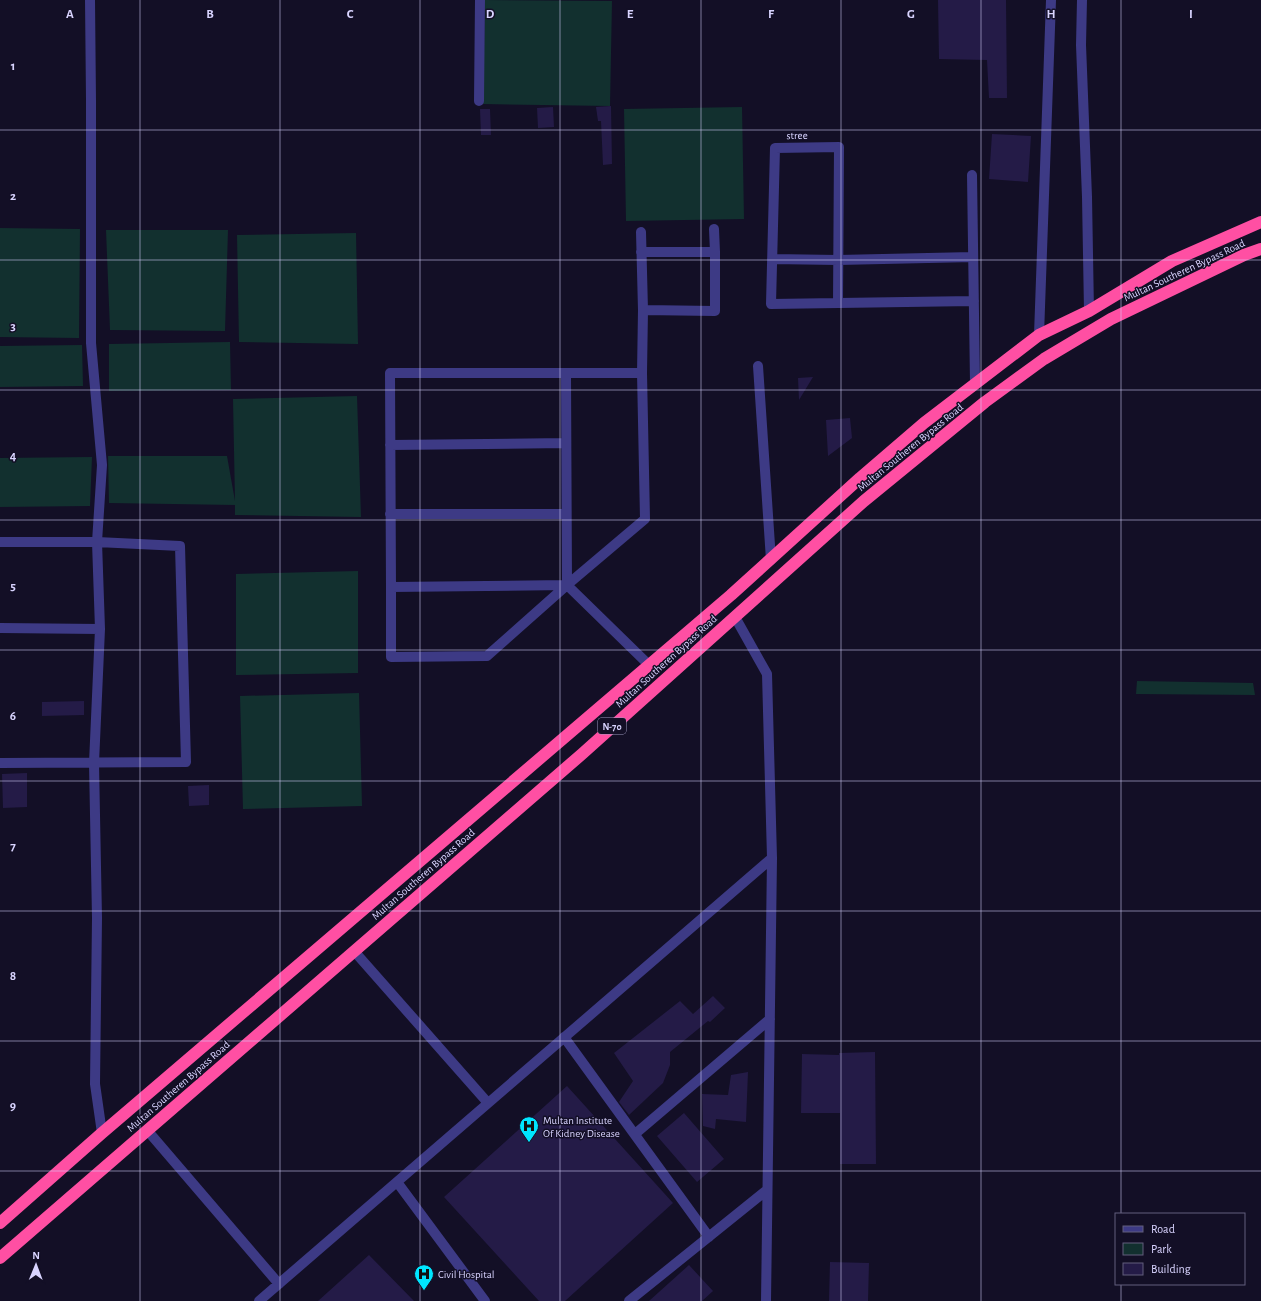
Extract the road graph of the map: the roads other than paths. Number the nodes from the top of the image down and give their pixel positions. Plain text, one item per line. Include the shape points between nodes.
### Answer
1 (90, 0) edge
2 (480, 0) edge
3 (1051, 0) edge
4 (1082, 0) edge
5 (479, 101) dead end
6 (972, 175) dead end
7 (1261, 222) edge
8 (714, 229) dead end
9 (641, 232) dead end
10 (1261, 249) edge
11 (641, 252) junction
12 (715, 252) junction
13 (973, 257) junction
14 (772, 259) junction
15 (838, 260) junction
16 (974, 301) junction
17 (838, 303) junction
18 (643, 310) junction
19 (1088, 311) junction
20 (1039, 335) junction
21 (758, 366) dead end
22 (566, 373) junction
23 (642, 373) junction
24 (975, 383) junction
25 (566, 443) junction
26 (390, 445) junction
27 (390, 514) junction
28 (566, 514) junction
29 (0, 542) edge
30 (97, 542) junction
31 (770, 560) junction
32 (567, 585) junction
33 (390, 587) junction
34 (735, 617) junction
35 (0, 628) edge
36 (100, 629) junction
37 (649, 666) junction
38 (94, 762) junction
39 (0, 763) edge
40 (772, 858) junction
41 (354, 951) junction
42 (770, 1019) junction
43 (564, 1037) junction
44 (488, 1103) junction
45 (148, 1130) junction
46 (102, 1133) junction
47 (635, 1134) junction
48 (397, 1182) junction
49 (767, 1190) junction
50 (0, 1223) edge
51 (709, 1237) junction
52 (0, 1258) edge
53 (279, 1284) junction
54 (259, 1301) edge
55 (485, 1301) edge
56 (629, 1301) edge
57 (766, 1301) edge

1 - 30 street via 91,343 102,465
2 - 5 street
3 - 20 street
4 - 19 street
6 - 13 street
7 - 19 highway, Multan Southeren Bypass Road / N-70 via 1172,261
8 - 12 street
9 - 11 street
10 - 34 highway, Multan Southeren Bypass Road / N-70 via 1112,319 1044,359 985,402 864,501
11 - 12 street
11 - 18 street
12 - 18 street via 715,311
13 - 15 street
13 - 16 street
14 - 15 street
14 - 15 street, stree via 775,148 839,147
14 - 17 street, stree via 771,304
15 - 17 street, stree
16 - 17 street, stree
16 - 24 street
18 - 23 street
19 - 20 highway, Multan Southeren Bypass Road / N-70
20 - 24 highway, Multan Southeren Bypass Road / N-70
21 - 31 street
22 - 23 street
22 - 25 street
22 - 26 street via 390,373
23 - 32 street via 645,520
24 - 31 highway, Multan Southeren Bypass Road / N-70 via 860,478
25 - 26 street
25 - 28 street
26 - 27 street
27 - 28 street
27 - 33 street
28 - 32 street
29 - 30 street
30 - 36 street
30 - 38 street via 180,546 186,762
31 - 37 highway, Multan Southeren Bypass Road / N-70
32 - 33 street
32 - 33 street via 487,656 443,657 391,657
32 - 37 street
34 - 40 street via 767,674
34 - 41 highway, Multan Southeren Bypass Road / N-70 via 582,754
35 - 36 street
36 - 38 street
37 - 46 highway, Multan Southeren Bypass Road / N-70
38 - 39 street
38 - 46 street via 97,918 95,1084
40 - 42 street
40 - 43 street
41 - 44 street
41 - 45 highway, Multan Southeren Bypass Road / N-70
42 - 47 street
42 - 49 street
43 - 44 street
43 - 47 street
44 - 48 street
45 - 52 highway, Multan Southeren Bypass Road / N-70
45 - 53 street
46 - 50 highway, Multan Southeren Bypass Road / N-70
47 - 51 street
48 - 53 street
48 - 55 street
49 - 51 street
49 - 57 street
51 - 56 street
53 - 54 street

